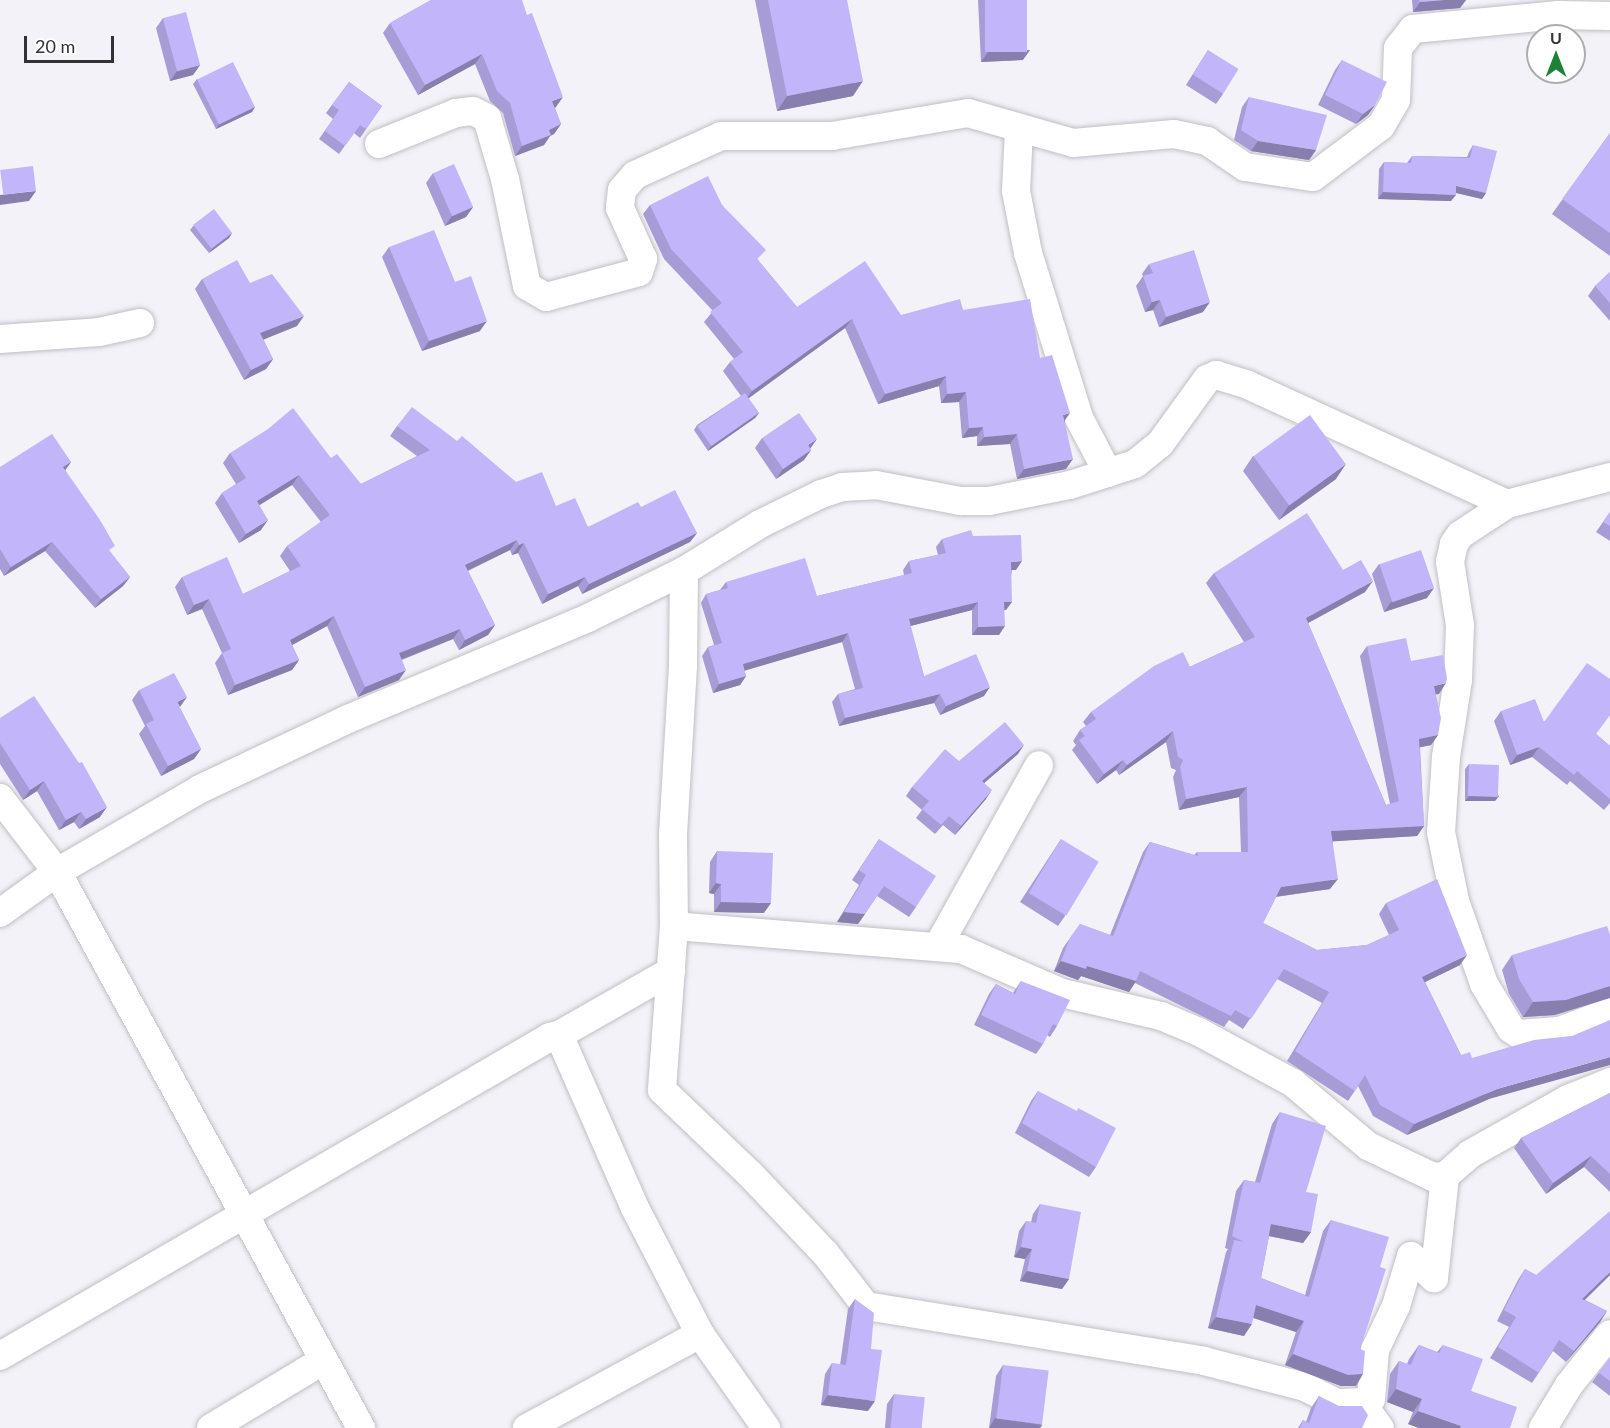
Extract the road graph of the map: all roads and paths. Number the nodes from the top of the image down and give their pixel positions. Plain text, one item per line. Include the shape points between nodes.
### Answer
1 (1610, 16) edge
2 (1019, 130) junction
3 (378, 144) dead end
4 (140, 323) dead end
5 (0, 339) edge
6 (1107, 473) junction
7 (1610, 477) edge
8 (1507, 504) junction
9 (684, 571) junction
10 (1039, 765) dead end
11 (0, 798) edge
12 (57, 872) junction
13 (0, 913) edge
14 (674, 926) junction
15 (938, 946) junction
16 (671, 971) junction
17 (1610, 1012) edge
18 (559, 1035) junction
19 (1610, 1082) edge
20 (1445, 1176) junction
21 (246, 1213) junction
22 (700, 1334) junction
23 (1610, 1334) edge
24 (0, 1356) edge
25 (321, 1362) junction
26 (1361, 1402) junction
27 (539, 1425) edge
28 (211, 1428) edge
29 (361, 1428) edge
30 (766, 1428) edge
31 (1380, 1428) edge
32 (1543, 1428) edge

1 - 2 street via 1547,16 1413,30 1398,48 1396,100 1381,126 1313,177 1245,167 1207,141 1174,134 1073,143
2 - 3 street via 992,117 968,113 832,136 721,136 635,175 622,190 620,208 643,259 639,272 546,297 527,286 505,179 487,118 473,111 456,113
2 - 6 street via 1016,191 1029,253 1079,418
4 - 5 street via 99,332
6 - 8 street via 1135,464 1160,444 1207,380 1216,375
6 - 9 street via 1070,485 989,501 960,501 876,485 842,487 769,519
7 - 8 street
8 - 17 street via 1460,535 1450,562 1460,625 1458,680 1446,757 1441,832 1455,901 1484,984 1510,1029 1519,1034 1559,1030
9 - 12 street via 588,618 348,719 200,789
9 - 14 street via 683,666 673,832
10 - 15 street
11 - 12 street
12 - 13 street
12 - 21 street
14 - 15 street
14 - 16 street
15 - 20 street via 961,949 1001,964 1062,993 1161,1016 1199,1032 1293,1083 1368,1146 1424,1175
16 - 18 street
16 - 26 street via 662,1090 825,1253 866,1306 1204,1361 1305,1388 1337,1403
18 - 21 street via 550,1036
18 - 22 street via 634,1206
19 - 20 street via 1568,1099 1470,1154
20 - 26 street via 1434,1278 1411,1256 1396,1306 1375,1350 1371,1399
21 - 24 street
21 - 25 street
22 - 27 street
22 - 30 street
23 - 32 street via 1569,1385
25 - 28 street
25 - 29 street
26 - 31 street

